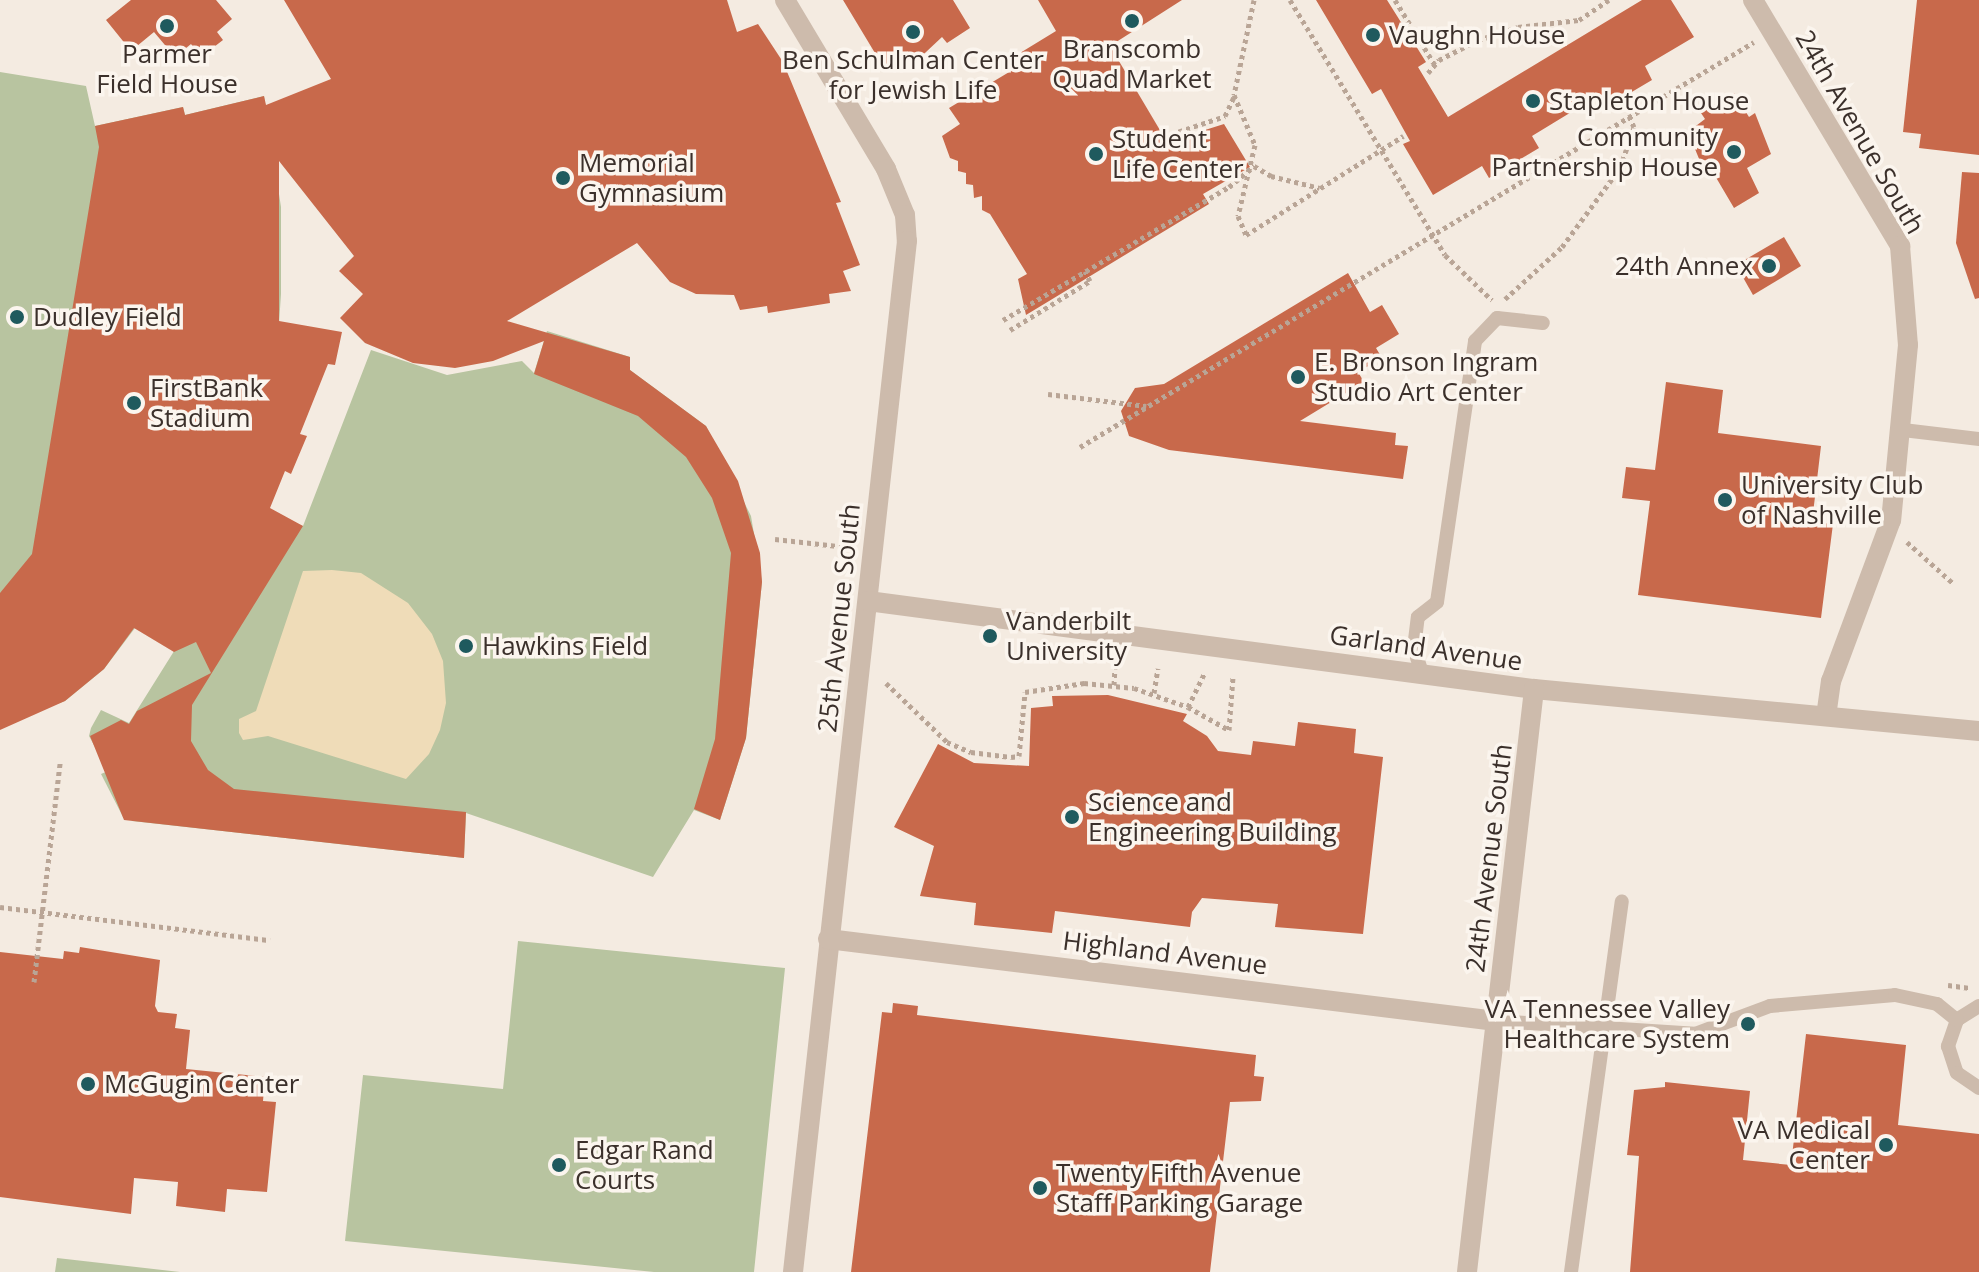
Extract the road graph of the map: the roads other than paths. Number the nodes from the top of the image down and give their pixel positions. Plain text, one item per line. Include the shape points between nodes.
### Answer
1 (785, 0) edge
2 (1753, 0) edge
3 (1543, 323) dead end
4 (1903, 430) junction
5 (1979, 439) edge
6 (868, 601) junction
7 (1422, 673) junction
8 (1534, 689) junction
9 (1826, 716) junction
10 (1979, 731) edge
11 (1622, 901) dead end
12 (828, 939) junction
13 (1979, 1006) edge
14 (1957, 1020) junction
15 (1496, 1021) junction
16 (1604, 1032) junction
17 (1979, 1088) edge
18 (793, 1272) edge
19 (1467, 1272) edge
20 (1571, 1272) edge

1 - 6 street, 25th Avenue South via 886,169 905,215 907,258
2 - 4 street, 24th Avenue South via 1900,246 1908,345
3 - 7 lane via 1497,318 1475,341 1437,602 1418,617 1414,648
4 - 5 lane
4 - 9 street, 24th Avenue South via 1891,520 1831,681
6 - 7 street, Garland Avenue
6 - 12 street, 25th Avenue South
7 - 8 street, Garland Avenue
8 - 9 street, Garland Avenue
8 - 15 street, 24th Avenue South
9 - 10 street, Garland Avenue
11 - 16 lane
12 - 15 street, Highland Avenue
12 - 18 street, 25th Avenue South
13 - 14 lane
14 - 16 lane via 1937,1004 1895,995 1770,1006 1695,1034
14 - 17 lane via 1950,1032 1950,1061 1967,1083
15 - 16 lane
15 - 19 street, 24th Avenue South
16 - 20 lane

